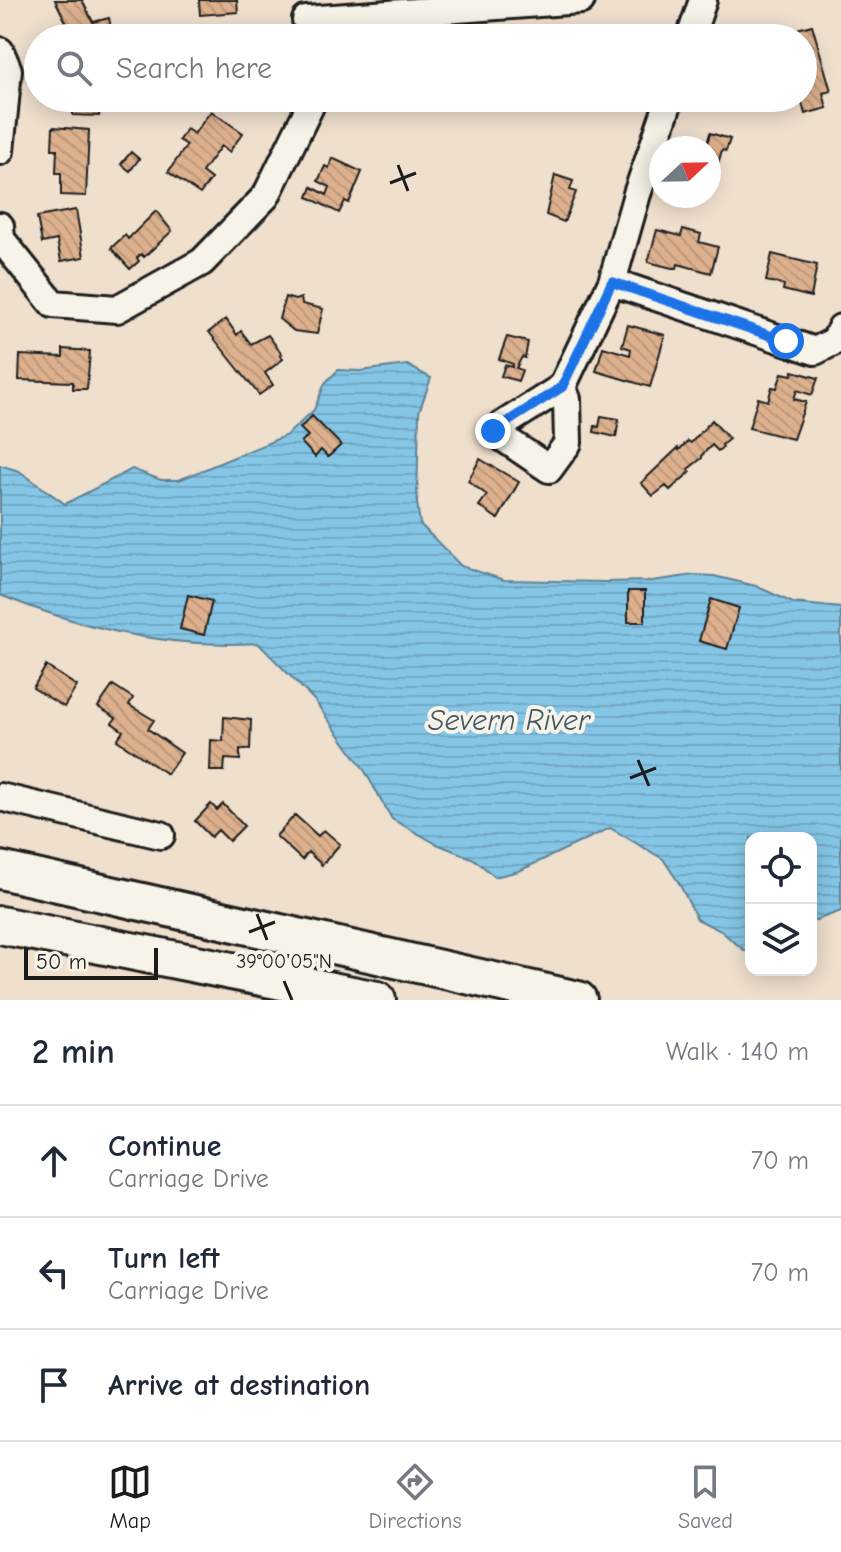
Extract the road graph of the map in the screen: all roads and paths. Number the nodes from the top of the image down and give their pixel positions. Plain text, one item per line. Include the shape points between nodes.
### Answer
1 (581, 0) edge
2 (703, 0) edge
3 (304, 19) edge
4 (695, 24) edge
5 (0, 51) edge
6 (307, 112) edge
7 (665, 112) edge
8 (0, 151) edge
9 (0, 226) edge
10 (612, 282) junction
11 (838, 334) edge
12 (562, 387) dead end
13 (0, 797) edge
14 (161, 835) dead end
15 (0, 870) edge
16 (0, 925) edge
17 (377, 1000) edge
18 (578, 1000) edge

1 - 3 street
2 - 4 street
5 - 8 street via 8,70
6 - 9 street via 266,196 202,262 117,309 53,304 1,239
7 - 10 street
10 - 11 street via 815,351
10 - 12 street
13 - 14 street
15 - 18 highway
16 - 17 highway

